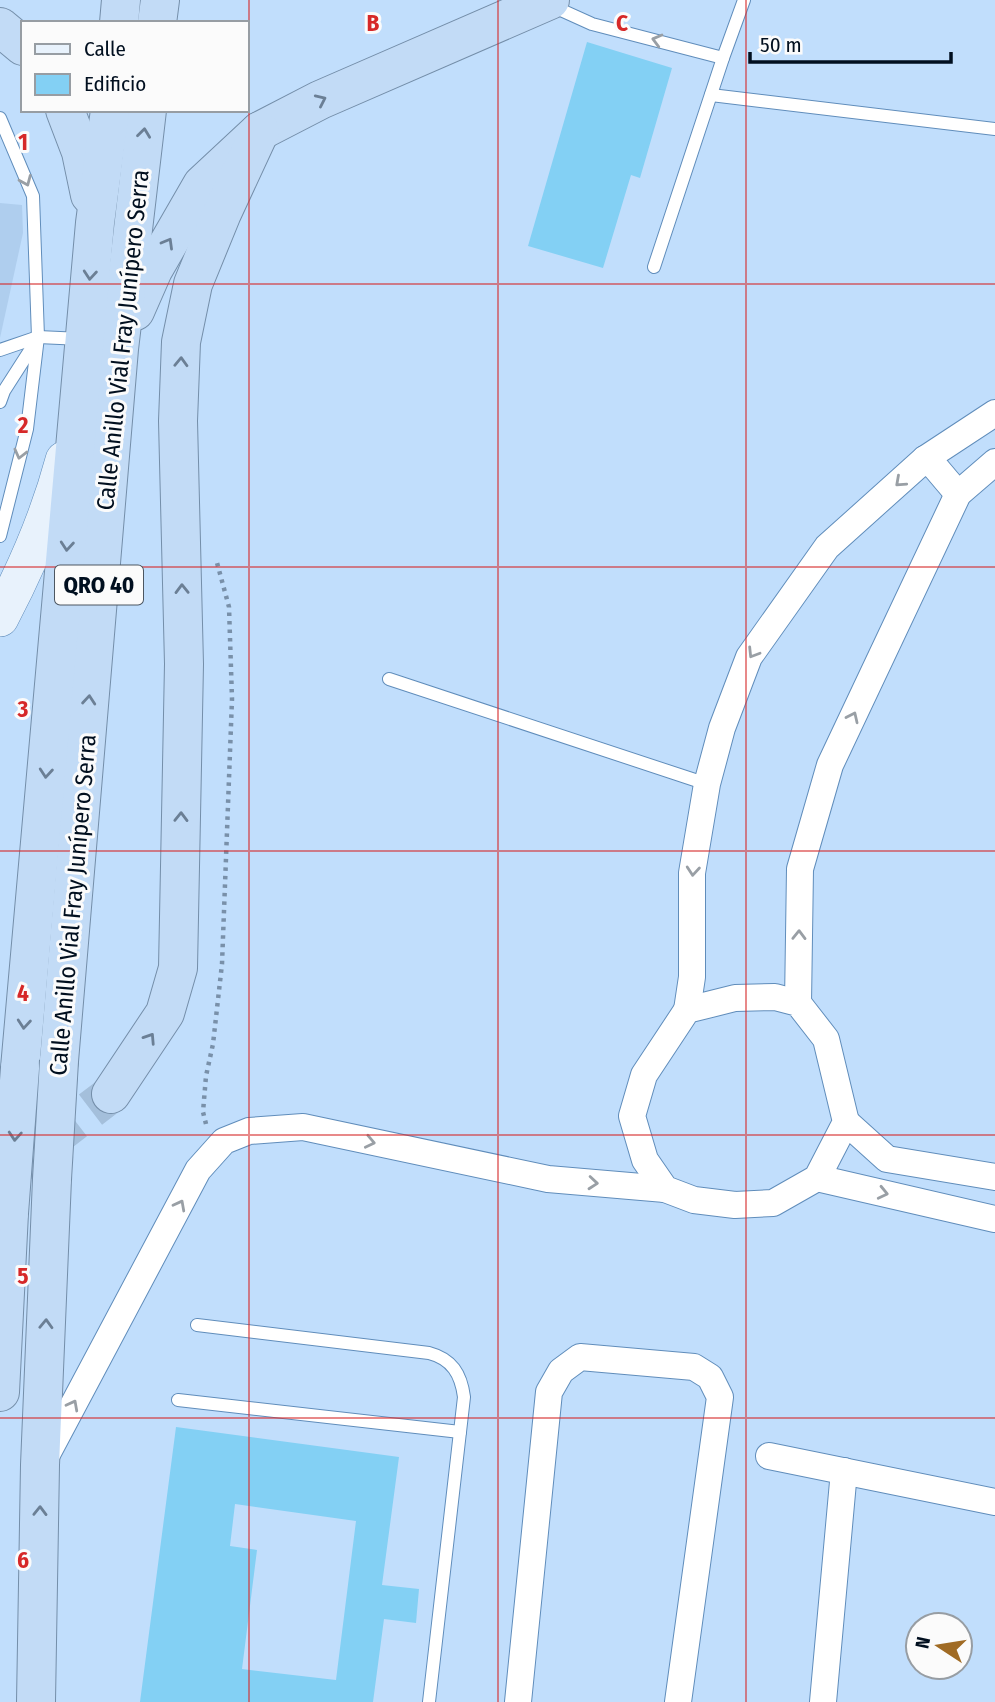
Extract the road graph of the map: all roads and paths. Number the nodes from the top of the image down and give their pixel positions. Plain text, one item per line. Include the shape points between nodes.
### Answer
1 (110, 0) edge
2 (121, 0) edge
3 (160, 0) edge
4 (744, 0) edge
5 (547, 1) edge
6 (110, 21) edge
7 (119, 21) edge
8 (157, 21) edge
9 (0, 27) edge
10 (21, 44) edge
11 (723, 58) junction
12 (712, 95) junction
13 (66, 112) edge
14 (110, 112) edge
15 (147, 112) edge
16 (0, 118) edge
17 (995, 129) edge
18 (260, 131) junction
19 (95, 223) junction
20 (654, 267) dead end
21 (38, 337) junction
22 (102, 344) junction
23 (0, 350) edge
24 (0, 402) edge
25 (78, 405) junction
26 (995, 413) edge
27 (925, 459) junction
28 (995, 461) edge
29 (958, 494) junction
30 (0, 536) edge
31 (215, 555) dead end
32 (0, 618) edge
33 (389, 679) dead end
34 (707, 784) junction
35 (798, 1003) junction
36 (687, 1010) junction
37 (111, 1094) tunnel mouth
38 (846, 1122) junction
39 (224, 1141) junction
40 (995, 1177) edge
41 (817, 1178) junction
42 (665, 1189) junction
43 (995, 1219) edge
44 (197, 1325) dead end
45 (0, 1392) edge
46 (178, 1399) dead end
47 (460, 1432) junction
48 (769, 1456) dead end
49 (40, 1465) junction
50 (844, 1471) junction
51 (995, 1502) edge
52 (39, 1638) junction
53 (36, 1702) edge
54 (56, 1702) edge
55 (429, 1702) edge
56 (518, 1702) edge
57 (678, 1702) edge
58 (823, 1702) edge

1 - 6 highway
2 - 7 highway
3 - 8 highway
4 - 11 lane
11 -> 5 lane via 592,24
18 -> 5 highway
9 - 10 highway
11 - 12 lane
12 - 17 lane
12 - 20 lane
13 - 19 highway via 81,152
14 - 19 highway, Calle Anillo Vial Fray Junípero Serra / QRO 40
22 -> 15 highway, Calle Anillo Vial Fray Junípero Serra / QRO 40
16 -> 21 lane via 33,196
22 -> 18 highway via 153,270 202,185
37 -> 18 highway via 165,1013 178,968 184,664 178,421 181,342 193,284
19 -> 22 highway, Calle Anillo Vial Fray Junípero Serra / QRO 40
21 - 22 lane
21 - 23 lane
21 - 24 lane
21 -> 30 lane via 27,429
22 - 25 highway, Calle Anillo Vial Fray Junípero Serra / QRO 40
49 -> 22 highway, Calle Anillo Vial Fray Junípero Serra / QRO 40, bridge via 52,1179
25 - 32 main road via 51,505
25 -> 45 highway, Calle Anillo Vial Fray Junípero Serra / QRO 40, bridge via 20,1068
26 - 27 street
27 - 29 street
27 -> 34 street via 827,547 749,657
28 - 29 street
35 -> 29 street via 800,869 830,765
31 - 39 path via 229,607 232,699 222,964 203,1112 207,1125
33 - 34 lane
34 -> 36 street via 692,873 692,977
35 - 36 street via 775,997 735,998
35 - 38 street via 825,1039
36 - 42 street via 644,1075 632,1116 645,1160
38 - 40 street via 887,1159
38 - 41 street
39 -> 42 street via 249,1130 303,1127 548,1179
49 -> 39 street via 198,1170
41 - 42 street via 773,1203 694,1200
41 -> 43 street
44 - 47 lane via 445,1357 462,1380
46 - 47 lane
47 - 55 lane
48 - 50 street
52 -> 49 highway, Calle Anillo Vial Fray Junípero Serra / QRO 40
50 - 51 street
50 - 58 street
52 - 53 highway, Calle Anillo Vial Fray Junípero Serra / QRO 40
52 - 54 street
56 - 57 street via 549,1392 561,1371 580,1357 694,1367 710,1377 720,1397

